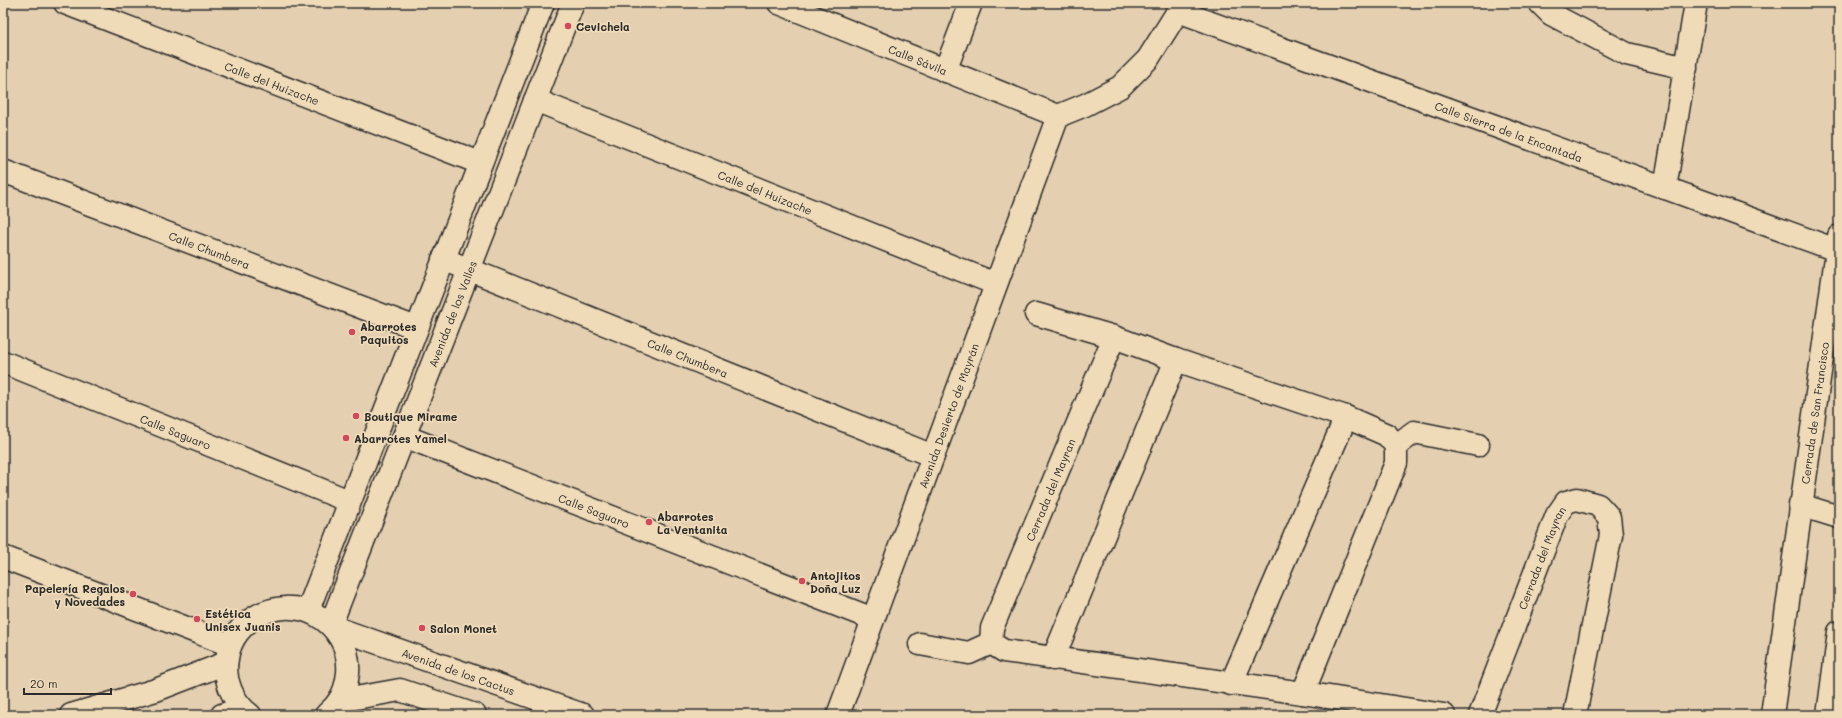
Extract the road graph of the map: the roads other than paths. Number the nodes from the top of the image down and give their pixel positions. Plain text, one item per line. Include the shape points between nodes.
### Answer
1 (65, 3) edge
2 (542, 3) edge
3 (573, 3) edge
4 (779, 3) edge
5 (971, 3) edge
6 (1540, 3) edge
7 (1696, 3) edge
8 (1180, 7) edge
9 (1686, 68) junction
10 (945, 70) junction
11 (535, 100) junction
12 (1058, 116) junction
13 (480, 163) junction
14 (3, 171) edge
15 (1665, 188) junction
16 (1838, 246) edge
17 (443, 259) junction
18 (468, 269) junction
19 (996, 284) junction
20 (1036, 314) dead end
21 (416, 328) junction
22 (1114, 337) junction
23 (1176, 360) junction
24 (3, 362) edge
25 (1346, 416) junction
26 (404, 436) junction
27 (1478, 445) dead end
28 (1396, 446) junction
29 (933, 456) junction
30 (349, 500) junction
31 (1800, 505) junction
32 (1839, 517) edge
33 (3, 557) edge
34 (308, 610) junction
35 (873, 620) junction
36 (332, 626) junction
37 (1839, 632) edge
38 (991, 643) junction
39 (920, 644) dead end
40 (228, 654) junction
41 (1053, 658) junction
42 (1231, 684) junction
43 (1303, 693) junction
44 (332, 708) edge
45 (1405, 712) edge
46 (238, 713) edge
47 (71, 715) edge
48 (475, 715) edge
49 (583, 715) edge
50 (838, 715) edge
51 (1444, 715) edge
52 (1480, 715) edge
53 (1576, 715) edge
54 (1772, 715) edge
55 (1828, 715) edge

1 - 13 street, Calle del Huizache
2 - 13 street
3 - 11 street, Avenida de los Valles
4 - 10 street, Calle Sávila
5 - 10 street
6 - 9 street via 1551,14 1627,54
7 - 9 street
8 - 12 street via 1148,59 1120,87
8 - 15 street, Calle Sierra de la Encantada
9 - 15 street
10 - 12 street, Calle Sávila
11 - 18 street, Avenida de los Valles
11 - 19 street, Calle del Huizache
12 - 19 street, Avenida Desierto de Mayrán
13 - 17 street
14 - 21 street, Calle Chumbera
15 - 16 street, Calle Sierra de la Encantada
16 - 31 street, Cerrada de San Francisco
17 - 18 street, Calle Chumbera
17 - 21 street
18 - 26 street, Avenida de los Valles
18 - 29 street, Calle Chumbera
19 - 29 street, Avenida Desierto de Mayrán
20 - 22 street
21 - 30 street
22 - 23 street
22 - 38 street, Cerrada del Mayran via 992,628
23 - 25 street
23 - 41 street
24 - 30 street, Calle Saguaro
25 - 28 street via 1387,435
25 - 42 street
26 - 35 street, Calle Saguaro
26 - 36 street, Avenida de los Valles
27 - 28 street via 1414,432
28 - 43 street via 1396,462
29 - 35 street, Avenida Desierto de Mayrán
30 - 34 street
31 - 32 street
31 - 54 street, Cerrada de San Francisco
33 - 40 street
34 - 36 street
34 - 40 street via 285,607 262,612 243,626
35 - 50 street, Avenida Desierto de Mayrán
36 - 44 street via 344,644 349,663 347,683
36 - 49 street, Avenida de los Cactus
37 - 55 street
38 - 39 street via 969,653
38 - 41 street via 1004,651
40 - 46 street via 227,679
40 - 47 street via 156,690
41 - 42 street
42 - 43 street
43 - 45 street
44 - 48 street via 400,690
45 - 51 street
52 - 53 street, Cerrada del Mayran via 1557,514 1566,502 1577,498 1598,505 1609,517 1611,534

